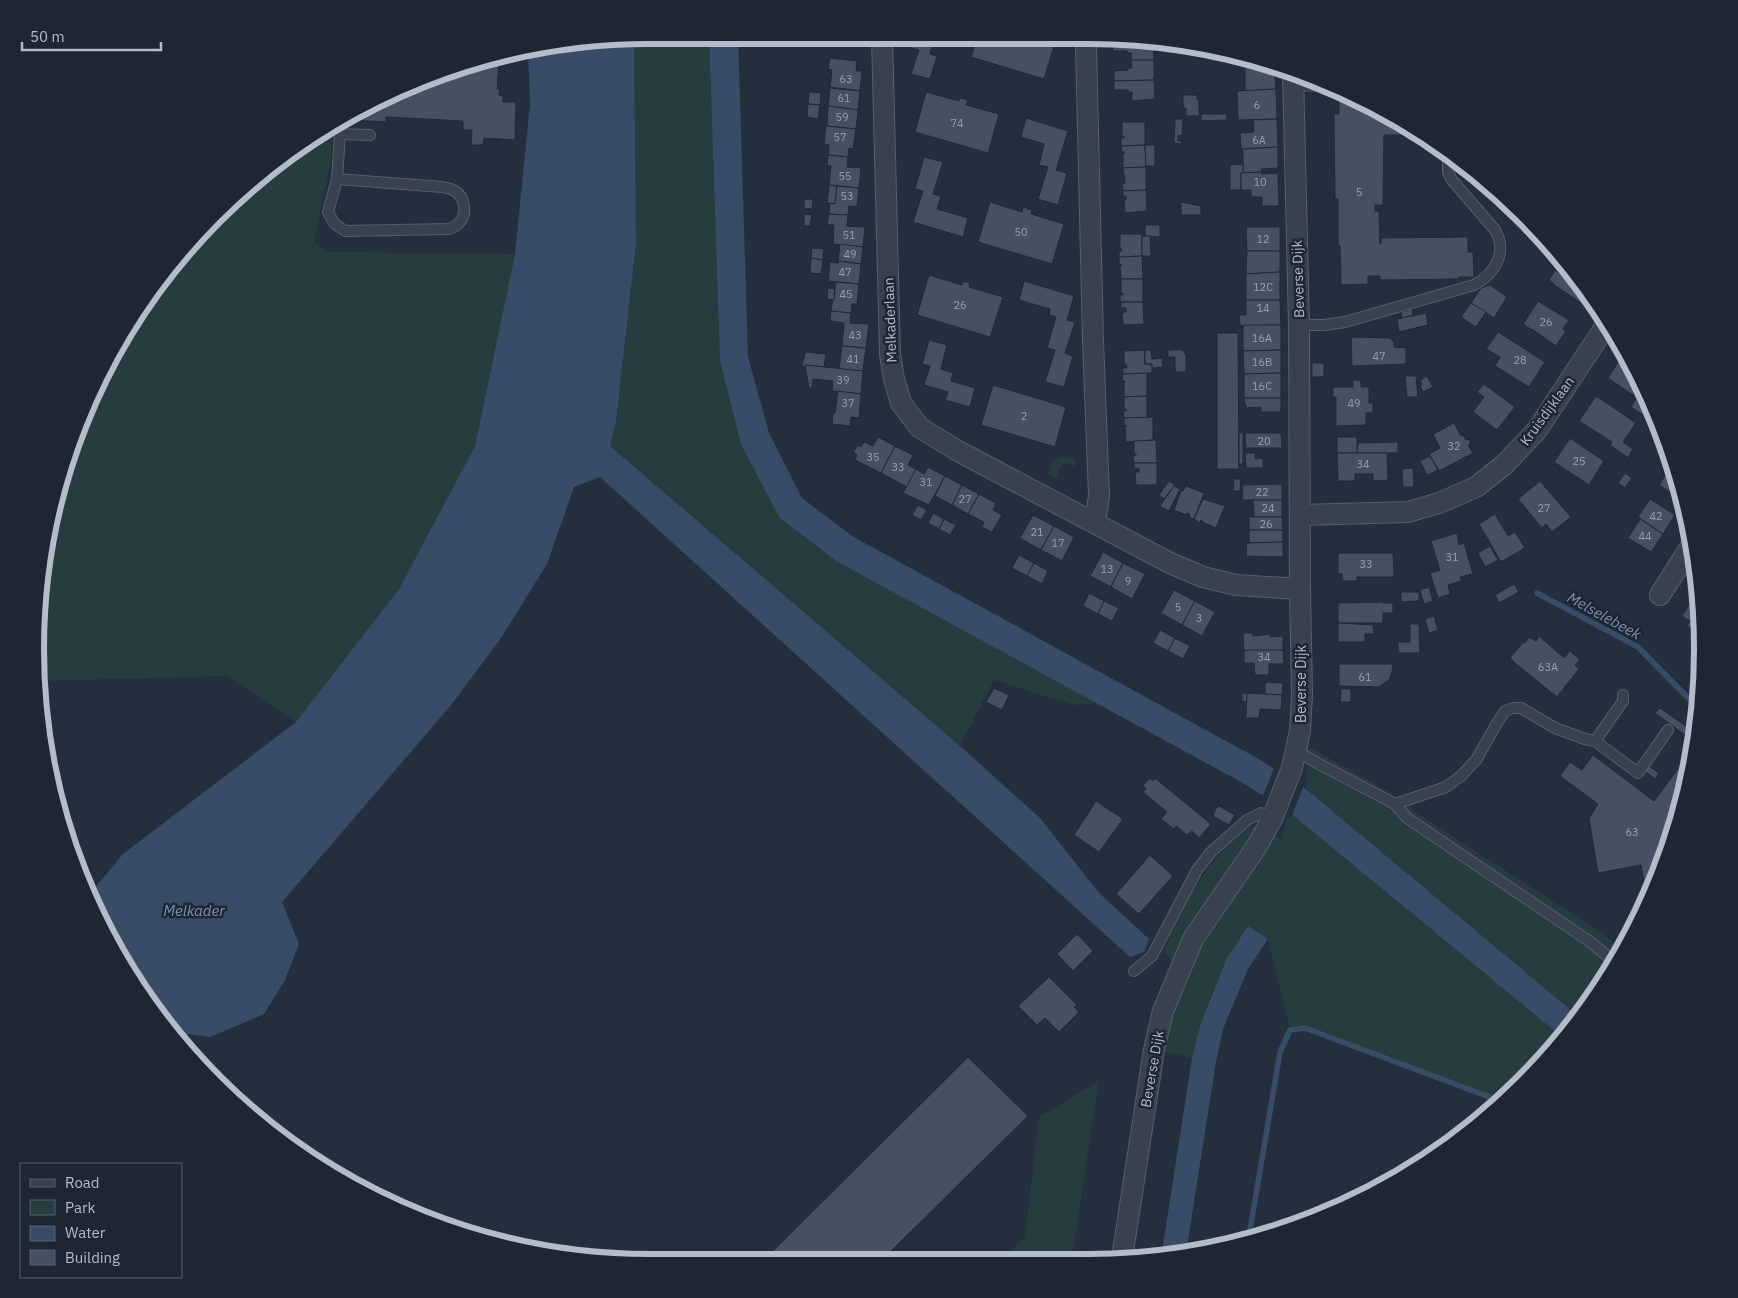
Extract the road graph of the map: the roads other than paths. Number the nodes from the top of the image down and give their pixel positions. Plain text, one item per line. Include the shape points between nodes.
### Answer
1 (882, 44) edge
2 (1086, 44) edge
3 (1293, 79) edge
4 (340, 129) edge
5 (340, 134) junction
6 (370, 135) dead end
7 (1448, 163) edge
8 (337, 179) junction
9 (1299, 325) junction
10 (1603, 330) edge
11 (1300, 515) junction
12 (1095, 523) junction
13 (1686, 553) edge
14 (1300, 589) junction
15 (1660, 595) dead end
16 (1623, 695) dead end
17 (1668, 730) dead end
18 (1596, 741) junction
19 (1294, 759) junction
20 (1395, 804) junction
21 (1272, 819) junction
22 (1610, 957) edge
23 (1134, 971) dead end
24 (1123, 1253) edge

1 - 12 street, Melkaderlaan via 890,354 901,403 919,427 936,439
2 - 12 street via 1099,496
3 - 9 street, Beverse Dijk
4 - 5 lane
5 - 6 lane
5 - 8 lane
7 - 9 lane via 1452,180 1499,237 1501,249 1495,268 1486,279 1345,322
8 - 8 lane via 328,212 334,223 345,231 448,229 458,226 464,216 464,205 455,190
9 - 11 street, Beverse Dijk
10 - 11 street, Kruisdijklaan via 1537,430 1504,465 1476,487 1408,512
11 - 14 street, Beverse Dijk
12 - 14 street, Melkaderlaan via 1203,577 1241,586
13 - 15 street
14 - 19 street, Beverse Dijk via 1302,695
16 - 18 lane via 1623,701
17 - 18 lane via 1638,772
18 - 20 lane via 1555,728 1521,708 1513,708 1505,711 1476,760 1460,776 1446,787
19 - 20 lane via 1317,763
19 - 21 street, Beverse Dijk
20 - 22 lane via 1408,818
21 - 23 lane via 1261,813 1247,820 1210,852 1197,870 1152,956
21 - 24 street, Beverse Dijk via 1193,939 1163,1011

